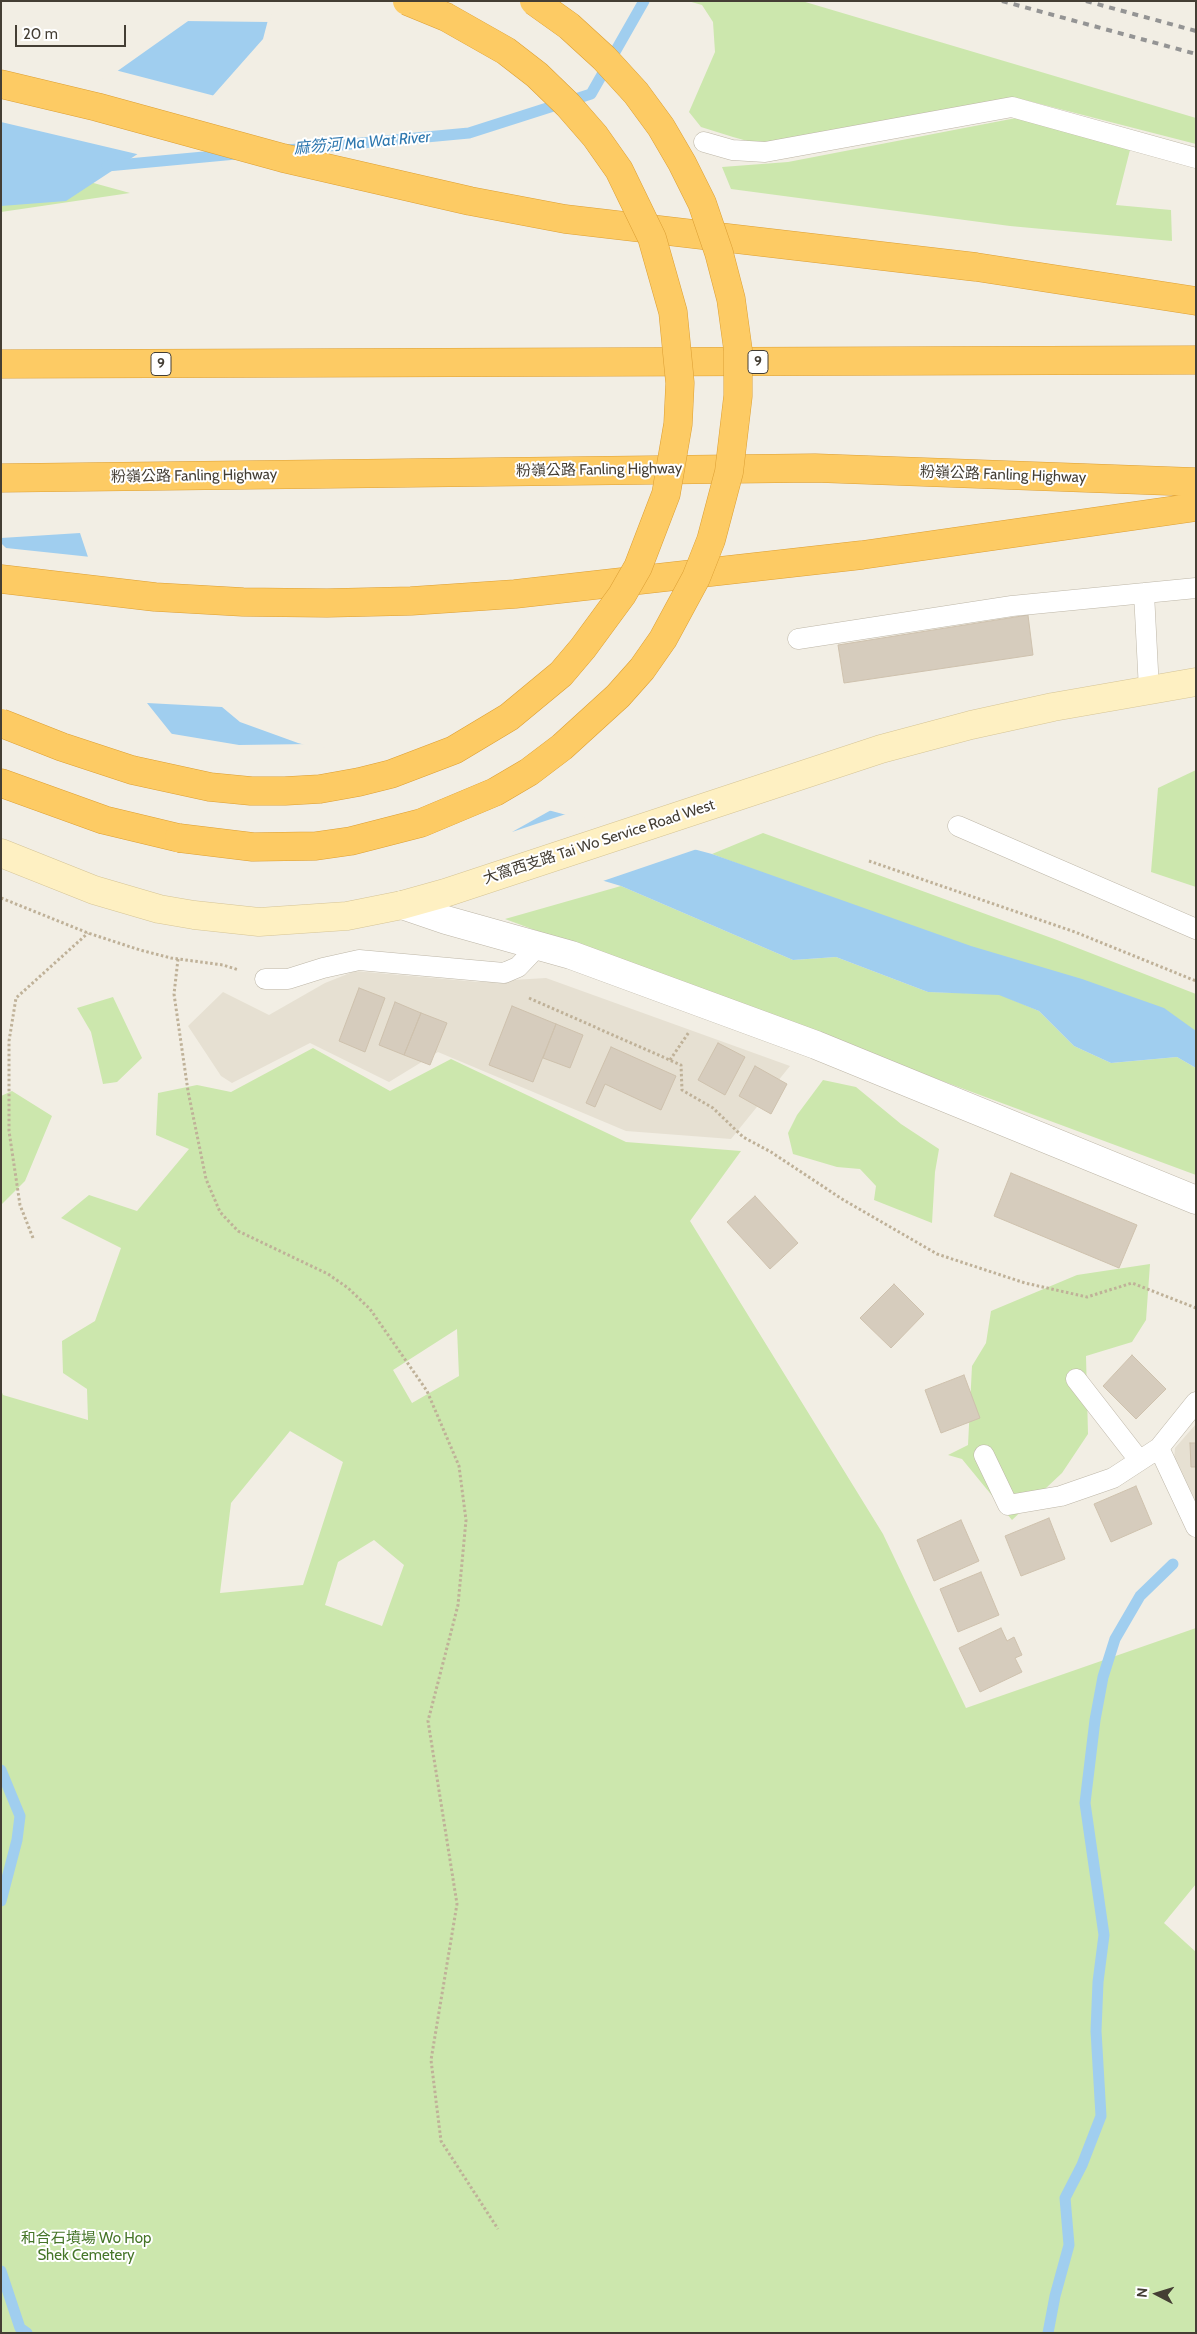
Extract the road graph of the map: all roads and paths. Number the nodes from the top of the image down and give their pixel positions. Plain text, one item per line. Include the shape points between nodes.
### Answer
1 (407, 1) edge
2 (534, 1) edge
3 (1, 84) edge
4 (704, 142) dead end
5 (1196, 158) edge
6 (1196, 301) edge
7 (1196, 360) edge
8 (1, 364) edge
9 (1, 478) edge
10 (1196, 482) edge
11 (1196, 507) edge
12 (1, 579) edge
13 (1196, 588) edge
14 (1144, 593) junction
15 (798, 639) dead end
16 (1196, 682) edge
17 (1149, 690) junction
18 (1, 723) edge
19 (1, 782) edge
20 (958, 826) dead end
21 (1, 853) edge
22 (869, 861) dead end
23 (1, 898) edge
24 (402, 905) junction
25 (1196, 929) edge
26 (88, 933) junction
27 (538, 946) junction
28 (178, 960) junction
29 (223, 965) dead end
30 (265, 979) dead end
31 (1196, 981) edge
32 (529, 998) dead end
33 (690, 1031) dead end
34 (670, 1060) junction
35 (1196, 1200) edge
36 (33, 1238) dead end
37 (1196, 1308) edge
38 (1076, 1379) dead end
39 (1196, 1402) edge
40 (1159, 1448) junction
41 (984, 1455) dead end
42 (1139, 1460) junction
43 (1196, 1528) edge
44 (498, 2229) dead end

1 - 18 highway, bridge via 472,30 506,51 543,81 596,136 619,170 652,238 673,312 680,383 678,424 666,494 638,567 588,642 561,674 510,717 454,750 391,774 320,789 251,791 210,786 132,770
2 - 19 highway, bridge via 569,26 604,58 656,120 702,203 731,298 738,350 738,396 725,489 696,578 663,639 618,696 529,772 496,792 421,823 351,841 316,846 253,847 179,838 104,820
3 - 6 highway via 283,158 470,201 565,218 948,263
4 - 5 lane via 732,150 765,152 1012,107
7 - 8 highway, 9
9 - 10 highway, 粉嶺公路 Fanling Highway via 815,468
11 - 12 highway via 862,555 515,594 373,602 243,602 118,593
13 - 14 lane
14 - 15 lane via 1012,606
14 - 17 lane
16 - 17 main road, 大窩西支路 Tai Wo Service Road West
17 - 24 main road, 大窩西支路 Tai Wo Service Road West via 1053,707 880,749
20 - 25 lane
21 - 24 main road, 大窩西支路 Tai Wo Service Road West via 126,900 227,920 304,921
22 - 31 path via 1075,932
23 - 26 path
24 - 27 street
26 - 28 path
26 - 36 path via 16,998 9,1041 9,1131 20,1205
27 - 30 lane via 518,967 504,973 359,960 288,979
27 - 35 street via 571,955 816,1045
28 - 29 path
28 - 44 path via 174,994 188,1091 206,1179 220,1212 238,1231 328,1274 370,1309 427,1391 459,1466 466,1520 458,1605 428,1720 457,1904 432,2060 440,2141
32 - 34 path
33 - 34 path
34 - 37 path via 681,1066 682,1090 713,1108 743,1137 937,1254 1025,1283 1087,1297 1132,1283
38 - 42 lane
39 - 40 lane
40 - 42 lane
40 - 43 lane
41 - 42 lane via 1008,1505 1061,1496 1113,1478

